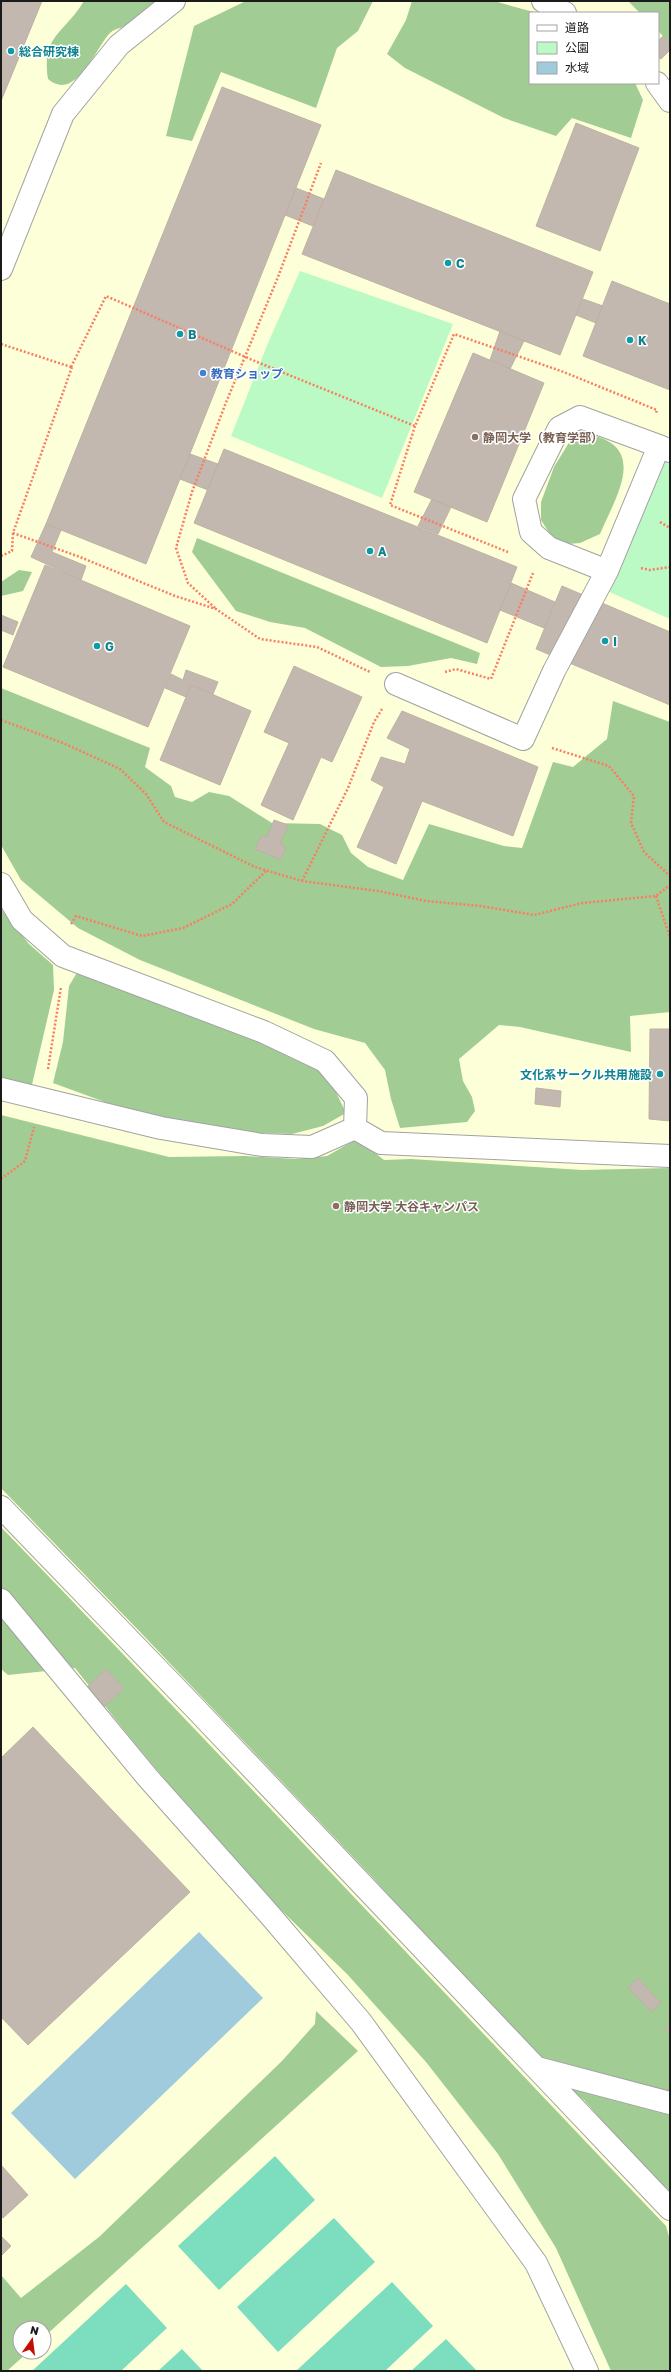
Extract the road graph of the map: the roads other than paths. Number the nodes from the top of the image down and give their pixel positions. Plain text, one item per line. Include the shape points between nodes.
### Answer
1 (174, 1) edge
2 (543, 1) edge
3 (563, 12) edge
4 (658, 84) edge
5 (670, 101) edge
6 (1, 269) edge
7 (658, 446) edge
8 (607, 571) junction
9 (396, 684) road end
10 (1, 884) edge
11 (1, 1089) edge
12 (355, 1128) junction
13 (670, 1156) edge
14 (1, 1507) edge
15 (1, 1600) edge
16 (537, 2068) junction
17 (670, 2103) edge
18 (670, 2209) edge
19 (587, 2371) edge

1 - 6 lane via 119,45 63,114
2 - 3 lane
4 - 5 lane
7 - 8 lane
7 - 8 lane via 580,416 559,428 524,499 531,532 549,548
8 - 9 lane via 554,671 523,739
10 - 12 lane via 22,920 63,956 264,1032 325,1061 356,1098
11 - 12 lane via 161,1128 262,1145 312,1147
12 - 13 lane via 381,1143
14 - 16 lane
15 - 19 lane via 148,1778 361,2022 536,2263
16 - 17 lane
16 - 18 lane

